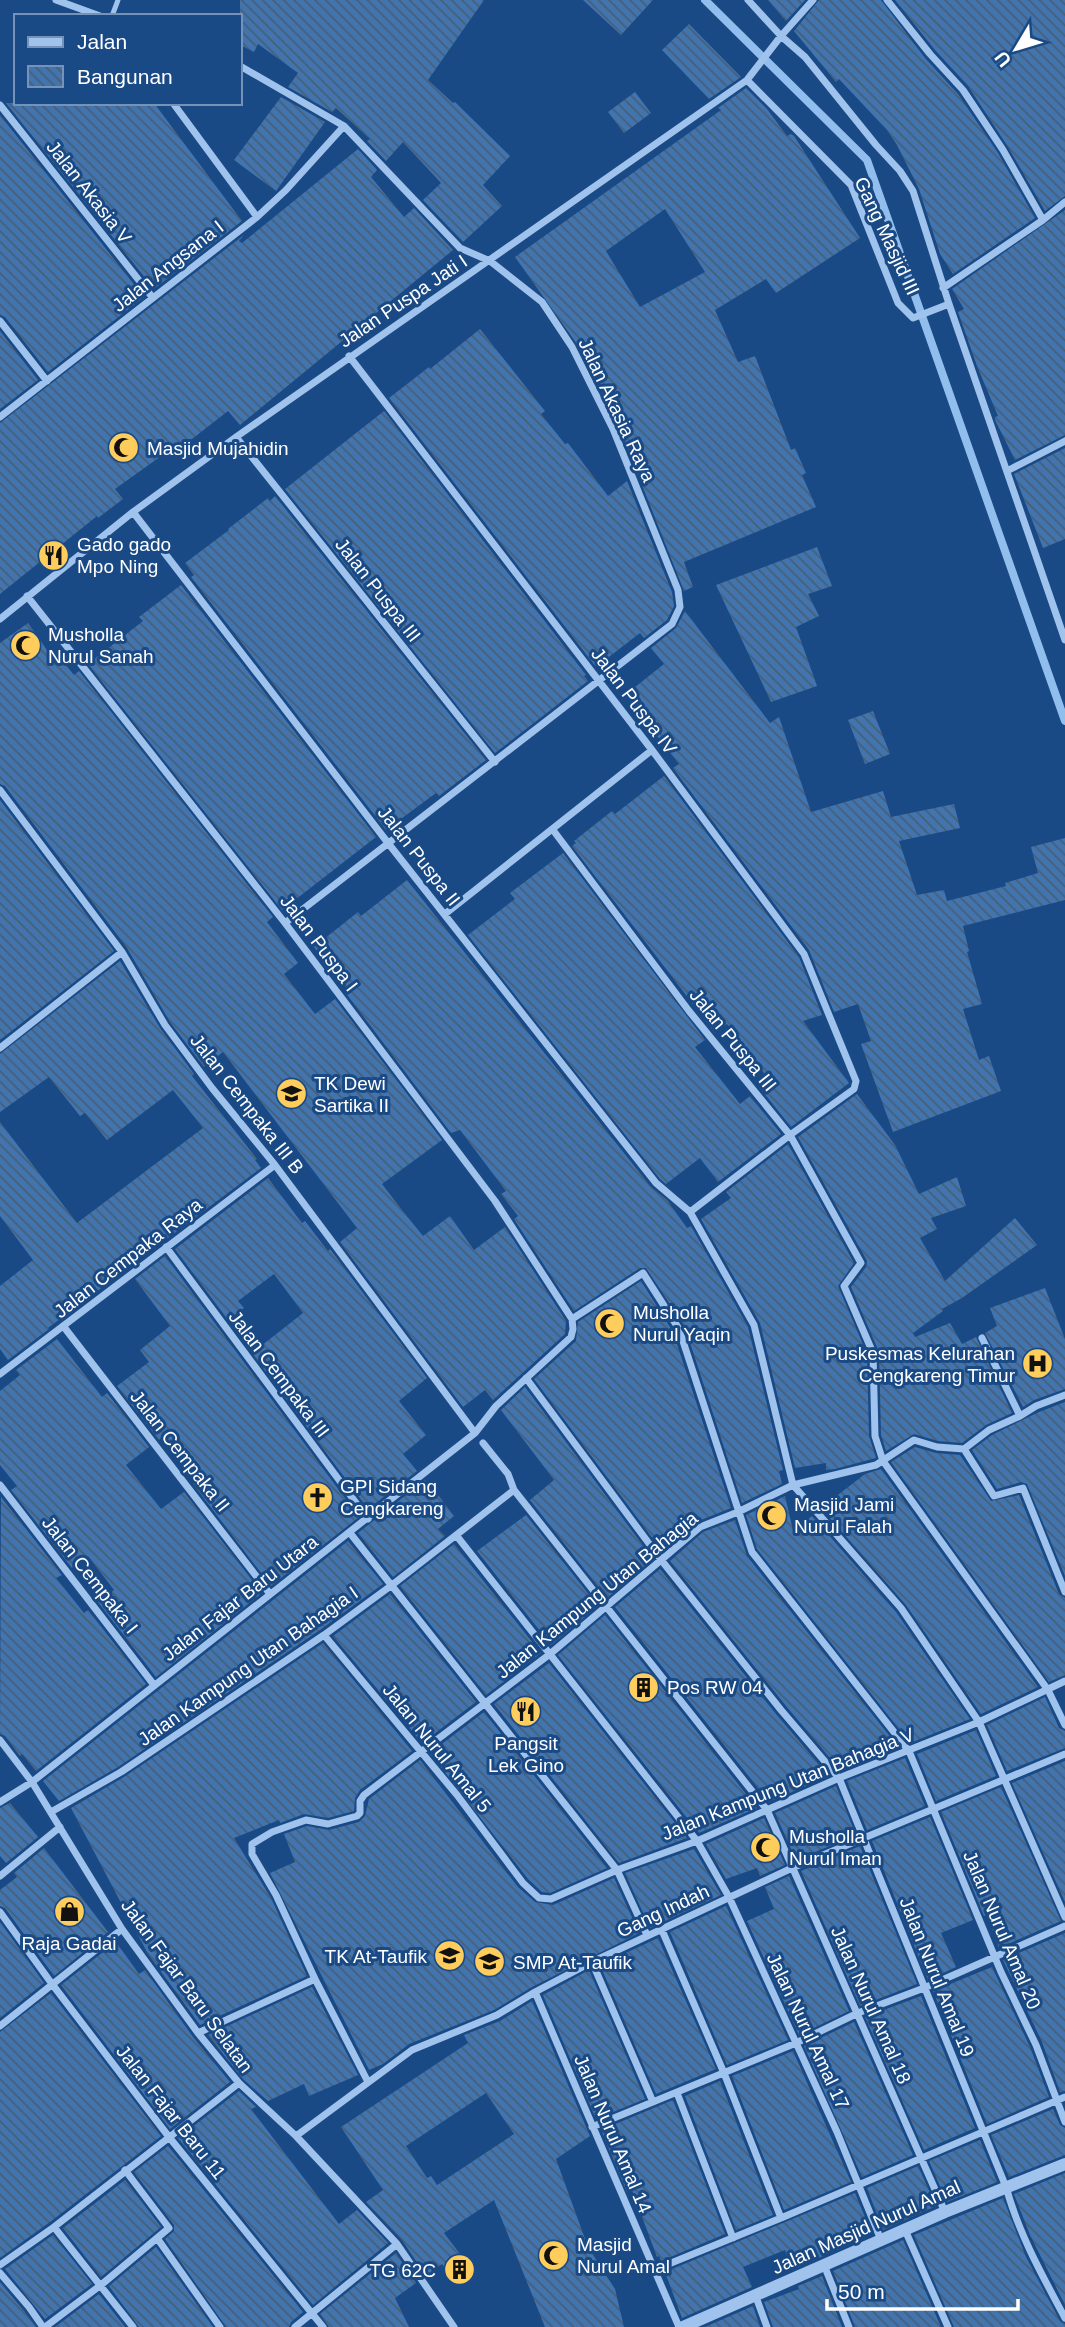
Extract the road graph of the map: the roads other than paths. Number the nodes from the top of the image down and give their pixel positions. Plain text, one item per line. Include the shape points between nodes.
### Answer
1 (56, 0) edge
2 (748, 0) edge
3 (813, 0) edge
4 (887, 0) edge
5 (94, 14) edge
6 (778, 39) junction
7 (242, 67) edge
8 (747, 80) junction
9 (0, 105) edge
10 (174, 105) edge
11 (344, 126) junction
12 (1065, 202) edge
13 (257, 217) junction
14 (1043, 220) junction
15 (490, 261) junction
16 (943, 288) junction
17 (153, 298) junction
18 (949, 304) junction
19 (0, 321) edge
20 (349, 356) junction
21 (47, 381) junction
22 (0, 417) edge
23 (236, 437) junction
24 (1065, 441) edge
25 (1007, 471) junction
26 (133, 512) junction
27 (27, 596) junction
28 (0, 619) edge
29 (1065, 640) edge
30 (599, 681) junction
31 (652, 750) junction
32 (495, 762) junction
33 (0, 790) edge
34 (553, 830) junction
35 (388, 844) junction
36 (444, 914) junction
37 (285, 923) junction
38 (122, 952) junction
39 (0, 1048) edge
40 (790, 1135) junction
41 (275, 1165) junction
42 (690, 1212) junction
43 (166, 1247) junction
44 (572, 1319) junction
45 (64, 1327) junction
46 (982, 1338) dead end
47 (0, 1374) edge
48 (526, 1378) junction
49 (1065, 1395) edge
50 (1020, 1416) junction
51 (475, 1433) junction
52 (483, 1443) dead end
53 (964, 1449) junction
54 (883, 1461) junction
55 (0, 1485) edge
56 (793, 1485) junction
57 (514, 1490) junction
58 (738, 1512) junction
59 (368, 1519) junction
60 (350, 1533) junction
61 (456, 1535) junction
62 (662, 1561) junction
63 (392, 1585) junction
64 (1065, 1592) edge
65 (270, 1594) junction
66 (605, 1608) junction
67 (324, 1634) junction
68 (550, 1654) junction
69 (1065, 1681) edge
70 (154, 1685) junction
71 (1048, 1690) junction
72 (486, 1704) junction
73 (979, 1722) junction
74 (1065, 1725) edge
75 (0, 1740) edge
76 (909, 1751) junction
77 (421, 1752) junction
78 (1065, 1754) edge
79 (839, 1778) junction
80 (1005, 1780) junction
81 (32, 1782) junction
82 (0, 1802) edge
83 (933, 1808) junction
84 (766, 1810) junction
85 (51, 1812) junction
86 (60, 1827) junction
87 (863, 1837) junction
88 (697, 1841) junction
89 (792, 1868) junction
90 (617, 1870) junction
91 (0, 1876) edge
92 (523, 1883) joint
93 (729, 1897) junction
94 (0, 1912) edge
95 (1065, 1917) edge
96 (1065, 1926) edge
97 (662, 1928) junction
98 (122, 1929) junction
99 (647, 1935) junction
100 (995, 1955) junction
101 (592, 1962) junction
102 (315, 1979) junction
103 (52, 1984) junction
104 (924, 1988) junction
105 (535, 1992) junction
106 (858, 2013) junction
107 (0, 2026) edge
108 (198, 2033) junction
109 (796, 2043) junction
110 (724, 2073) junction
111 (368, 2082) junction
112 (239, 2083) junction
113 (677, 2093) junction
114 (1065, 2096) edge
115 (1057, 2100) junction
116 (653, 2102) junction
117 (1065, 2122) edge
118 (592, 2127) junction
119 (983, 2132) junction
120 (296, 2136) junction
121 (169, 2137) junction
122 (922, 2159) junction
123 (1065, 2164) edge
124 (125, 2170) junction
125 (859, 2185) junction
126 (1006, 2187) junction
127 (945, 2212) junction
128 (781, 2218) junction
129 (54, 2227) junction
130 (905, 2230) junction
131 (157, 2238) junction
132 (733, 2238) junction
133 (881, 2240) junction
134 (397, 2244) junction
135 (0, 2265) edge
136 (824, 2265) junction
137 (654, 2270) junction
138 (0, 2273) edge
139 (101, 2285) junction
140 (756, 2297) junction
141 (313, 2312) junction
142 (1065, 2318) edge
143 (686, 2326) edge
144 (44, 2327) edge
145 (133, 2327) edge
146 (220, 2327) edge
147 (295, 2327) edge
148 (323, 2327) edge
149 (454, 2327) edge
150 (767, 2327) edge
151 (849, 2327) edge
152 (948, 2327) edge

1 - 5 street
2 - 6 street
3 - 6 street, Jalan Puspa Jati I
4 - 14 street via 963,90
6 - 8 street, Jalan Puspa Jati I
6 - 16 street via 805,57 901,171 913,191
7 - 11 street, Jalan Akasia Raya
8 - 15 street, Jalan Puspa Jati I
8 - 18 street, Gang Masjid III via 851,186 898,303 913,318
9 - 17 street, Jalan Akasia V
10 - 13 street
11 - 13 street, Jalan Angsana I
11 - 15 street, Jalan Akasia Raya via 460,248
12 - 14 street
13 - 17 street, Jalan Angsana I
14 - 16 street
15 - 20 street, Jalan Puspa Jati I
15 - 30 street, Jalan Akasia Raya via 542,302 572,347 613,429 678,590 680,607 672,624
16 - 18 street
17 - 21 street, Jalan Angsana I
18 - 25 street
19 - 21 street
20 - 23 street, Jalan Puspa Jati I
20 - 30 street, Jalan Puspa IV
21 - 22 street, Jalan Angsana I
23 - 26 street, Jalan Puspa Jati I
23 - 32 street, Jalan Puspa III
24 - 25 street
25 - 29 street
26 - 27 street, Jalan Puspa Jati I
26 - 35 street, Jalan Puspa II
27 - 28 street, Jalan Puspa Jati I
27 - 37 street, Jalan Puspa I
30 - 31 street, Jalan Puspa IV
30 - 32 street
31 - 34 street
31 - 40 street, Jalan Puspa IV via 804,954 856,1086
32 - 35 street
33 - 38 street, Jalan Cempaka III B
34 - 36 street
34 - 40 street, Jalan Puspa III via 689,1011
35 - 36 street, Jalan Puspa II
35 - 37 street
36 - 42 street, Jalan Puspa II via 656,1183
37 - 44 street, Jalan Puspa I via 495,1201
38 - 39 street
38 - 41 street, Jalan Cempaka III B via 165,1025
40 - 42 street
40 - 54 street, Jalan Puspa III via 861,1263 844,1286 873,1353 875,1436
41 - 43 street, Jalan Cempaka Raya
41 - 51 street, Jalan Cempaka III B
42 - 56 street via 754,1325
43 - 45 street, Jalan Cempaka Raya
43 - 59 street, Jalan Cempaka III
44 - 48 street, Jalan Fajar Baru Utara via 571,1336
44 - 58 street, Jalan Nurul Amal 20 via 643,1273 679,1329
45 - 47 street, Jalan Cempaka Raya
45 - 65 street, Jalan Cempaka II
46 - 50 street
48 - 51 street, Jalan Fajar Baru Utara
48 - 62 street, Jalan Nurul Amal 19
49 - 50 street
50 - 53 street via 989,1430
51 - 59 street, Jalan Fajar Baru Utara
52 - 57 street, Jalan Nurul Amal 18 via 508,1474
53 - 54 street, Jalan Kampung Utan Bahagia via 914,1440
53 - 64 street via 993,1496 1023,1488
54 - 56 street, Jalan Kampung Utan Bahagia
54 - 71 street
55 - 70 street, Jalan Cempaka I
56 - 58 street, Jalan Kampung Utan Bahagia
56 - 73 street via 901,1608
57 - 61 street, Jalan Kampung Utan Bahagia I
57 - 66 street, Jalan Nurul Amal 18
58 - 62 street, Jalan Kampung Utan Bahagia via 700,1527
58 - 76 street, Jalan Nurul Amal 20 via 752,1552
59 - 60 street, Jalan Fajar Baru Utara
60 - 63 street
60 - 65 street, Jalan Fajar Baru Utara
61 - 63 street, Jalan Kampung Utan Bahagia I
61 - 68 street, Jalan Nurul Amal 17
62 - 66 street, Jalan Kampung Utan Bahagia
62 - 79 street, Jalan Nurul Amal 19
63 - 67 street, Jalan Kampung Utan Bahagia I
63 - 72 street
65 - 70 street, Jalan Fajar Baru Utara
66 - 68 street, Jalan Kampung Utan Bahagia
66 - 84 street, Jalan Nurul Amal 18
67 - 77 street, Jalan Nurul Amal 5
67 - 85 street, Jalan Kampung Utan Bahagia I via 121,1772
68 - 72 street, Jalan Kampung Utan Bahagia
68 - 88 street, Jalan Nurul Amal 17
69 - 71 street, Jalan Kampung Utan Bahagia V
70 - 81 street, Jalan Fajar Baru Utara
71 - 73 street, Jalan Kampung Utan Bahagia V
71 - 74 street
72 - 77 street, Jalan Kampung Utan Bahagia
72 - 90 street
73 - 76 street, Jalan Kampung Utan Bahagia V
73 - 80 street
75 - 81 street, Jalan Fajar Baru Selatan
76 - 79 street, Jalan Kampung Utan Bahagia V
76 - 83 street, Jalan Nurul Amal 20
77 - 92 street, Jalan Nurul Amal 5
77 - 102 street, Jalan Kampung Utan Bahagia via 361,1798 357,1816 328,1824 306,1820 252,1844 252,1854
78 - 80 street, Gang Indah
79 - 84 street, Jalan Kampung Utan Bahagia V
79 - 87 street, Jalan Nurul Amal 19
80 - 83 street, Gang Indah
80 - 95 street
81 - 82 street, Jalan Fajar Baru Utara
81 - 85 street, Jalan Fajar Baru Selatan
83 - 87 street, Gang Indah
83 - 100 street, Jalan Nurul Amal 20
84 - 88 street, Jalan Kampung Utan Bahagia V
84 - 89 street, Jalan Nurul Amal 18
85 - 86 street, Jalan Fajar Baru Selatan
86 - 91 street
86 - 98 street, Jalan Fajar Baru Selatan
87 - 89 street, Gang Indah
87 - 104 street, Jalan Nurul Amal 19
88 - 90 street, Jalan Kampung Utan Bahagia V
88 - 93 street, Jalan Nurul Amal 17
89 - 93 street, Gang Indah
89 - 106 street, Jalan Nurul Amal 18
90 - 92 street, Jalan Kampung Utan Bahagia V via 551,1899 539,1898
90 - 99 street
93 - 97 street, Gang Indah
93 - 109 street, Jalan Nurul Amal 17
94 - 103 street, Jalan Fajar Baru 11
96 - 100 street
97 - 99 street, Gang Indah
97 - 110 street
98 - 103 street
98 - 108 street, Jalan Fajar Baru Selatan
99 - 101 street, Gang Indah
100 - 104 street
100 - 115 street, Jalan Nurul Amal 20
101 - 105 street, Gang Indah
101 - 116 street
102 - 108 street
102 - 111 street
103 - 107 street
103 - 121 street, Jalan Fajar Baru 11
104 - 106 street
104 - 119 street, Jalan Nurul Amal 19
105 - 111 street, Gang Indah via 497,2015 412,2050
105 - 118 street, Jalan Nurul Amal 14
106 - 109 street
106 - 122 street, Jalan Nurul Amal 18
108 - 112 street, Jalan Fajar Baru Selatan
109 - 110 street
109 - 125 street, Jalan Nurul Amal 17
110 - 113 street
110 - 128 street
111 - 120 street, Gang Indah
112 - 120 street, Jalan Fajar Baru Selatan
112 - 121 street
113 - 116 street
113 - 132 street
114 - 115 street
115 - 117 street, Jalan Nurul Amal 20
115 - 119 street
116 - 118 street
118 - 137 street, Jalan Nurul Amal 14
119 - 122 street
119 - 126 street, Jalan Nurul Amal 19
120 - 134 street, Jalan Fajar Baru Selatan
121 - 124 street
121 - 141 street, Jalan Fajar Baru 11
122 - 125 street
122 - 127 street, Jalan Nurul Amal 18
123 - 126 street, Jalan Masjid Nurul Amal
124 - 129 street
124 - 131 street via 169,2228
125 - 128 street
125 - 133 street, Jalan Nurul Amal 17
126 - 127 street, Jalan Masjid Nurul Amal
126 - 142 street, Jalan Nurul Amal 19 via 1019,2226
127 - 130 street, Jalan Masjid Nurul Amal
128 - 132 street
129 - 135 street
129 - 139 street
130 - 133 street, Jalan Masjid Nurul Amal
130 - 152 street
131 - 139 street
131 - 146 street
132 - 137 street
133 - 136 street, Jalan Masjid Nurul Amal
134 - 141 street
134 - 149 street, Jalan Fajar Baru Selatan
136 - 140 street, Jalan Masjid Nurul Amal
136 - 151 street
137 - 143 street, Jalan Nurul Amal 14
138 - 144 street
139 - 144 street
139 - 145 street
140 - 143 street, Jalan Masjid Nurul Amal
140 - 150 street
141 - 147 street
141 - 148 street, Jalan Fajar Baru 11

